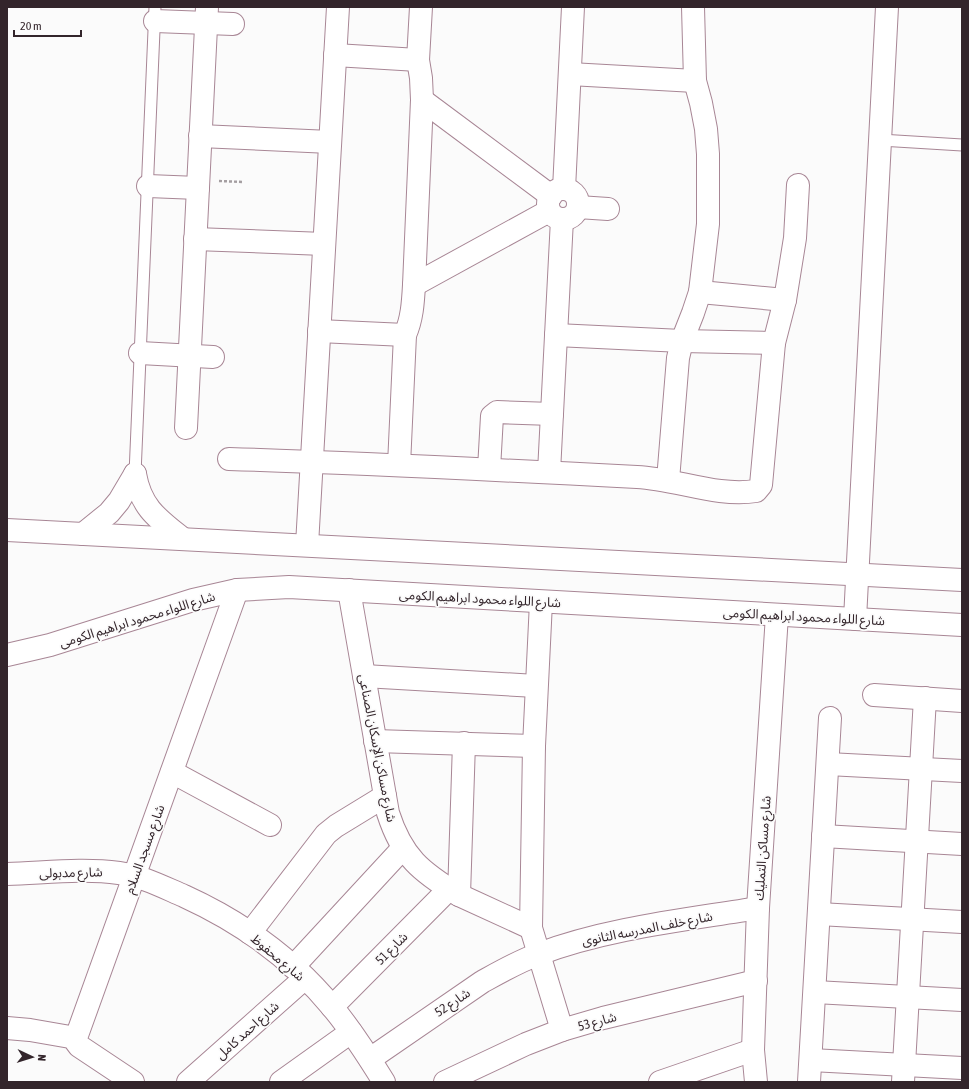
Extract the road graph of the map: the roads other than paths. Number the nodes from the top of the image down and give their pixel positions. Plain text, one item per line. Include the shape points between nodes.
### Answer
1 (338, 7) edge
2 (421, 7) edge
3 (573, 7) edge
4 (693, 7) edge
5 (887, 7) edge
6 (155, 14) edge
7 (206, 15) edge
8 (233, 24) dead end
9 (335, 55) junction
10 (418, 60) junction
11 (570, 74) junction
12 (695, 81) junction
13 (422, 100) junction
14 (200, 136) junction
15 (880, 140) junction
16 (330, 142) junction
17 (962, 145) edge
18 (798, 185) dead end
19 (148, 186) junction
20 (198, 188) junction
21 (561, 204) junction
22 (608, 209) dead end
23 (195, 239) junction
24 (324, 244) junction
25 (414, 285) junction
26 (700, 292) junction
27 (785, 300) junction
28 (319, 331) junction
29 (405, 335) junction
30 (556, 335) junction
31 (682, 341) junction
32 (774, 343) junction
33 (140, 353) junction
34 (189, 355) junction
35 (214, 357) dead end
36 (552, 414) junction
37 (186, 428) dead end
38 (229, 459) dead end
39 (312, 462) junction
40 (399, 465) junction
41 (489, 469) junction
42 (549, 472) junction
43 (135, 474) junction
44 (668, 480) junction
45 (7, 530) edge
46 (83, 534) junction
47 (183, 539) junction
48 (307, 546) junction
49 (858, 575) junction
50 (962, 580) edge
51 (237, 590) junction
52 (348, 590) junction
53 (541, 602) junction
54 (777, 615) junction
55 (855, 619) junction
56 (962, 625) edge
57 (7, 655) edge
58 (364, 676) junction
59 (536, 686) junction
60 (874, 695) dead end
61 (925, 698) junction
62 (962, 701) edge
63 (830, 718) dead end
64 (375, 740) junction
65 (464, 743) junction
66 (534, 746) junction
67 (828, 764) junction
68 (921, 768) junction
69 (962, 771) edge
70 (172, 772) junction
71 (385, 796) junction
72 (270, 825) dead end
73 (823, 836) junction
74 (917, 841) junction
75 (962, 844) edge
76 (403, 848) junction
77 (7, 874) edge
78 (135, 876) junction
79 (454, 892) junction
80 (758, 908) junction
81 (819, 914) junction
82 (912, 919) junction
83 (962, 922) edge
84 (531, 928) junction
85 (250, 933) junction
86 (538, 954) junction
87 (299, 973) junction
88 (756, 981) junction
89 (815, 992) junction
90 (908, 997) junction
91 (962, 1000) edge
92 (332, 1007) junction
93 (7, 1028) edge
94 (562, 1030) junction
95 (352, 1032) junction
96 (76, 1038) junction
97 (753, 1050) junction
98 (370, 1059) junction
99 (811, 1060) junction
100 (962, 1068) edge
101 (903, 1074) edge
102 (672, 1080) edge
103 (133, 1082) edge
104 (188, 1082) edge
105 (281, 1082) edge
106 (384, 1082) edge
107 (445, 1082) edge
108 (756, 1082) edge
109 (810, 1082) edge

1 - 9 street
2 - 10 street
3 - 11 street
4 - 12 street
5 - 15 street
6 - 7 street
6 - 19 lane
7 - 8 street
7 - 14 street
9 - 10 street
9 - 16 street
10 - 13 street via 422,78
11 - 12 street
11 - 21 street
12 - 26 street via 706,129 708,154 708,224
13 - 21 street
13 - 25 street
14 - 16 street
14 - 20 street
15 - 17 lane
15 - 49 street
16 - 24 street
18 - 27 street via 795,238
19 - 20 street
19 - 33 lane
20 - 23 street
21 - 22 street
21 - 25 street
21 - 30 street
23 - 24 street
23 - 34 street
24 - 28 street
25 - 29 street via 410,324
26 - 27 street
26 - 31 street
27 - 32 street
28 - 29 street
28 - 39 street
29 - 40 street
30 - 31 street
30 - 36 street
31 - 32 street
31 - 44 street via 678,358
32 - 44 street via 758,489 712,490
33 - 34 street
33 - 43 lane
34 - 35 street
34 - 37 street
36 - 41 street via 494,413
36 - 42 street
38 - 39 street
39 - 40 street
39 - 48 street
40 - 41 street
41 - 42 street
42 - 44 street
43 - 46 street via 109,513
43 - 47 street via 137,487 150,509
45 - 46 street
46 - 47 street
47 - 48 street
48 - 49 street
49 - 50 street
49 - 55 street
51 - 52 street, شارع اللواء محمود ابراهيم الكومى via 289,587
51 - 57 street, شارع اللواء محمود ابراهيم الكومى via 193,600 50,645
51 - 70 street, شارع مسجد السلام
52 - 53 street, شارع اللواء محمود ابراهيم الكومى
52 - 58 street, شارع مساكن الإسكان الصناعى
53 - 54 street, شارع اللواء محمود ابراهيم الكومى
53 - 59 street
54 - 55 street, شارع اللواء محمود ابراهيم الكومى
54 - 80 street, شارع مساكن التمليك
55 - 56 street, شارع اللواء محمود ابراهيم الكومى
58 - 59 street
58 - 64 street, شارع مساكن الإسكان الصناعى
59 - 66 street
60 - 61 street
61 - 62 street
61 - 68 street
63 - 67 street
64 - 65 street
64 - 71 street, شارع مساكن الإسكان الصناعى
65 - 66 street
65 - 79 street
66 - 84 street
67 - 68 street
67 - 73 street
68 - 69 street
68 - 74 street
70 - 72 street
70 - 78 street, شارع مسجد السلام
71 - 76 street, شارع مساكن الإسكان الصناعى via 394,832
71 - 85 street via 326,834
73 - 74 street
73 - 81 street
74 - 75 street
74 - 82 street
76 - 79 street, شارع مساكن الإسكان الصناعى via 421,870
76 - 87 street, شارع احمد كامل
77 - 78 street, شارع مدبولى via 104,871
78 - 85 street, شارع محفوظ via 193,900
78 - 96 street, شارع مسجد السلام
79 - 84 street, شارع مساكن الإسكان الصناعى
79 - 92 street, شارع 51
80 - 86 street, شارع خلف المدرسه الثانوى via 598,936
80 - 88 street, شارع مساكن التمليك
81 - 82 street
81 - 89 street
82 - 83 street
82 - 90 street
84 - 86 street
85 - 87 street, شارع محفوظ
86 - 94 street
86 - 98 street, شارع 52 via 482,982
87 - 92 street, شارع محفوظ
87 - 104 street, شارع احمد كامل
88 - 94 street, شارع 53
88 - 97 street, شارع مساكن التمليك
89 - 90 street
89 - 99 street
90 - 91 street
90 - 101 street
92 - 95 street, شارع محفوظ
93 - 96 street
94 - 107 street, شارع 53
95 - 98 street, شارع محفوظ
95 - 105 street
96 - 103 street via 79,1046
97 - 102 street
97 - 108 street, شارع مساكن التمليك
98 - 106 street, شارع محفوظ
99 - 101 street
99 - 109 street
100 - 101 street

